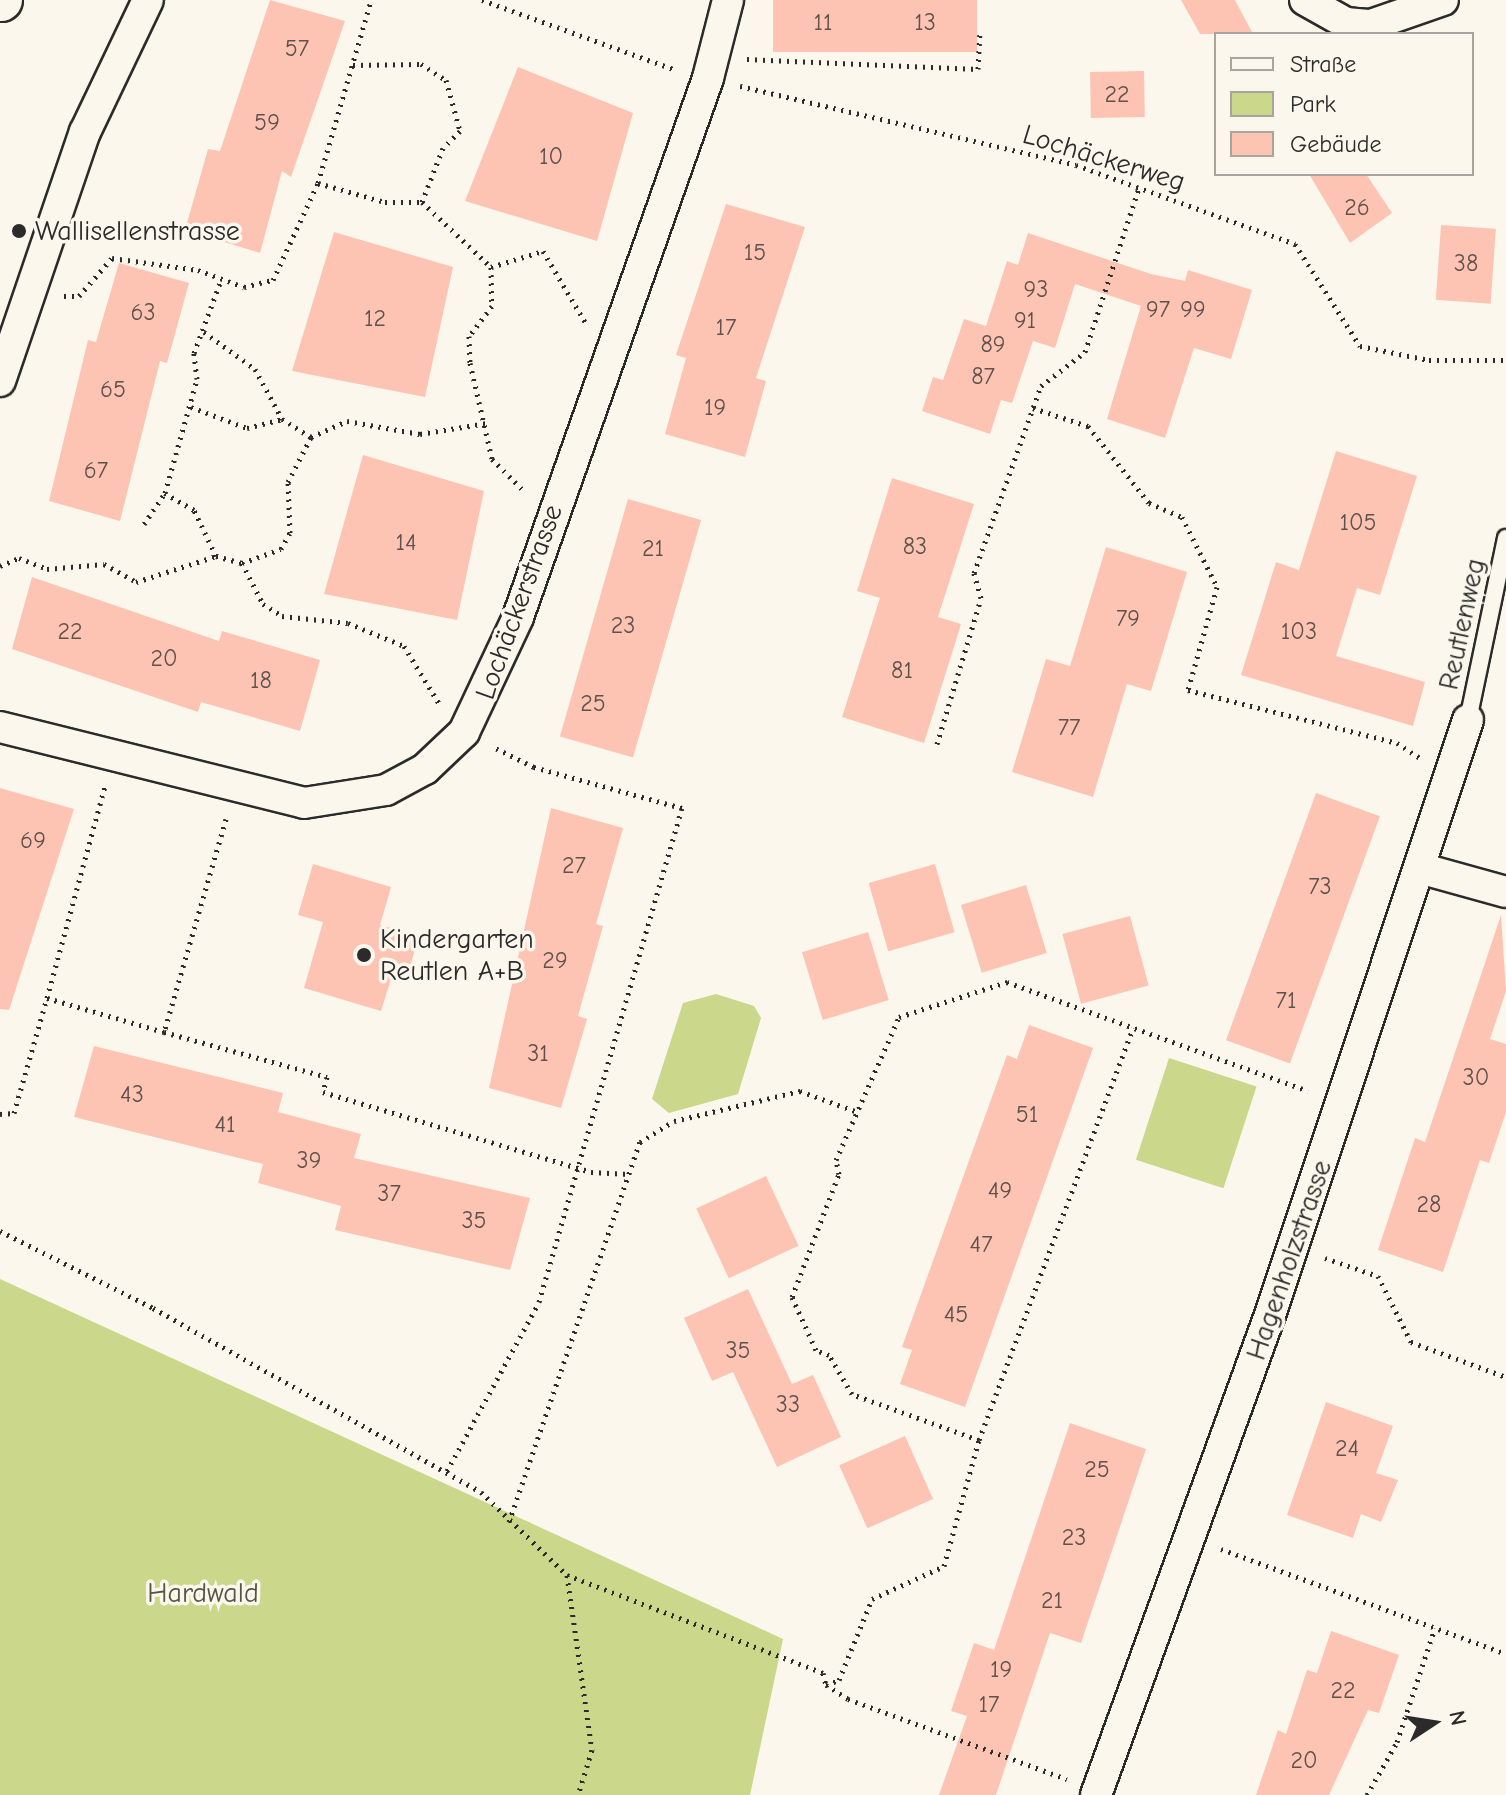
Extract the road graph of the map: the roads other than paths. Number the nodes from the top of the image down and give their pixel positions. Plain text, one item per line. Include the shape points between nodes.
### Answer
1 (148, 0) edge
2 (728, 0) edge
3 (1305, 0) edge
4 (1443, 0) edge
5 (0, 381) edge
6 (1506, 538) edge
7 (1468, 720) joint
8 (0, 727) edge
9 (1423, 869) junction
10 (1506, 892) edge
11 (1097, 1792) edge

1 - 5 street via 85,132
2 - 8 street, Lochäckerstrasse via 708,78 518,617 464,732 425,769 386,790 304,803
3 - 4 street via 1346,23 1371,25
6 - 7 lane, Reutlenweg
7 - 9 street, Hagenholzstrasse
9 - 10 street
9 - 11 street, Hagenholzstrasse

